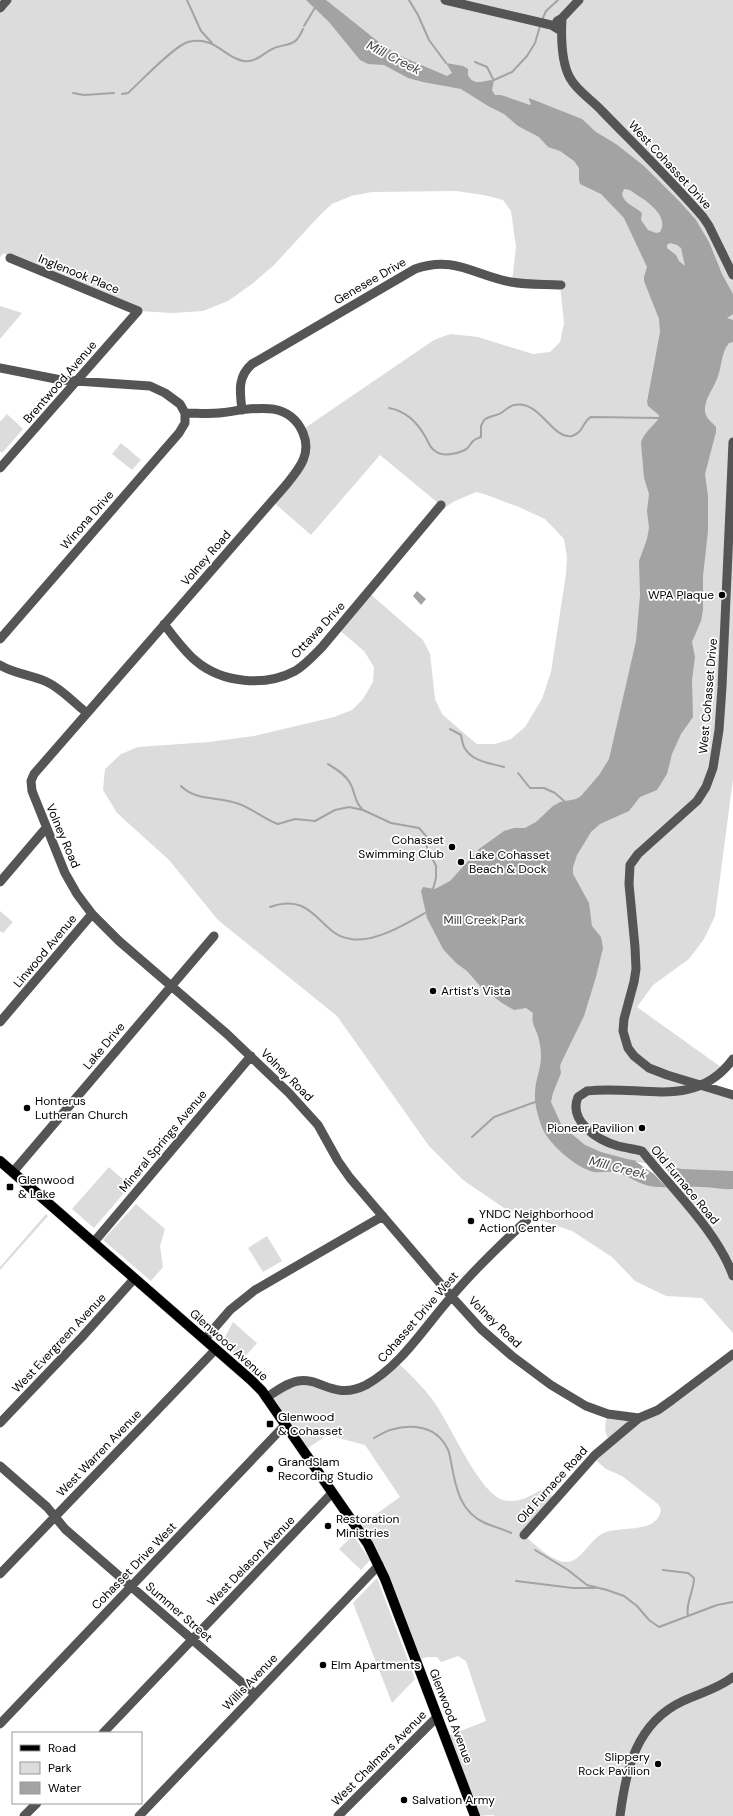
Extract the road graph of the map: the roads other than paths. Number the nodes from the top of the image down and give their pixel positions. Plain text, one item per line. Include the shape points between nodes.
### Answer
1 (7, 0) edge
2 (445, 0) edge
3 (579, 0) edge
4 (0, 8) edge
5 (562, 18) junction
6 (549, 24) junction
7 (561, 31) junction
8 (10, 258) dead end
9 (733, 275) edge
10 (560, 285) dead end
11 (138, 311) joint
12 (0, 368) edge
13 (76, 381) junction
14 (242, 410) junction
15 (185, 413) junction
16 (733, 442) edge
17 (0, 468) edge
18 (441, 505) dead end
19 (164, 624) junction
20 (0, 639) edge
21 (0, 665) edge
22 (86, 713) junction
23 (46, 828) junction
24 (2, 876) edge
25 (92, 914) junction
26 (214, 936) dead end
27 (171, 986) junction
28 (0, 1022) edge
29 (251, 1056) junction
30 (733, 1059) edge
31 (702, 1085) junction
32 (733, 1095) edge
33 (0, 1161) edge
34 (12, 1172) junction
35 (383, 1216) junction
36 (527, 1220) dead end
37 (94, 1242) junction
38 (733, 1276) edge
39 (134, 1279) junction
40 (451, 1296) junction
41 (204, 1339) junction
42 (216, 1349) junction
43 (733, 1354) edge
44 (266, 1398) junction
45 (638, 1418) junction
46 (0, 1423) edge
47 (285, 1425) junction
48 (0, 1466) edge
49 (332, 1493) junction
50 (55, 1516) junction
51 (524, 1535) dead end
52 (378, 1565) junction
53 (0, 1574) edge
54 (131, 1586) junction
55 (192, 1640) junction
56 (733, 1677) edge
57 (255, 1694) junction
58 (437, 1717) junction
59 (0, 1724) edge
60 (104, 1732) edge
61 (36, 1804) edge
62 (24, 1816) edge
63 (139, 1816) edge
64 (338, 1816) edge
65 (475, 1816) edge
66 (620, 1816) edge

1 - 4 street
2 - 6 street
3 - 5 street
5 - 6 street
5 - 7 street
6 - 7 street
7 - 9 street, West Cohasset Drive via 567,72 573,84 703,217
8 - 11 street, Inglenook Place
10 - 14 street, Genesee Drive via 512,282 444,263 424,265 252,364 240,382
11 - 13 street, Brentwood Avenue
12 - 13 street
13 - 15 street via 150,386 180,404
13 - 17 street, Brentwood Avenue
14 - 15 street, Volney Road
14 - 19 street, Volney Road via 275,409 293,418 305,437 306,451 303,463
15 - 20 street, Winona Drive via 185,423 179,433
16 - 31 street, West Cohasset Drive via 722,687 713,768 697,801 638,854 630,865 629,872 636,969 624,1019 624,1039 634,1056 649,1068
18 - 19 street, Ottawa Drive via 322,646 306,663 287,675 263,681 247,681 224,676 196,661
19 - 22 street, Volney Road
21 - 22 street via 53,685
22 - 23 street, Volney Road via 38,769 31,781 32,791
23 - 24 street
23 - 25 street, Volney Road via 65,873
25 - 27 street, Volney Road
25 - 28 street, Linwood Avenue
26 - 27 street, Lake Drive
27 - 29 street, Volney Road
27 - 34 street, Lake Drive
29 - 35 street, Volney Road via 310,1116 339,1162
29 - 37 street, Mineral Springs Avenue
30 - 31 street, Old Furnace Road via 725,1070
31 - 32 street, West Cohasset Drive
31 - 38 street, Old Furnace Road via 690,1090 674,1091 591,1090 578,1096 577,1113 584,1127 600,1138 617,1146 642,1151 722,1250
33 - 34 main road, Glenwood Avenue
34 - 37 main road, Glenwood Avenue
35 - 40 street, Volney Road
35 - 41 street via 255,1290 230,1310
36 - 40 street, Cohasset Drive West
37 - 39 main road, Glenwood Avenue
39 - 41 main road, Glenwood Avenue
39 - 46 street, West Evergreen Avenue
40 - 44 street, Cohasset Drive West via 396,1361 364,1386 338,1390 299,1381 286,1385
40 - 45 street, Volney Road via 492,1340 557,1389 578,1402 604,1413
41 - 42 main road, Glenwood Avenue
42 - 44 main road, Glenwood Avenue via 251,1380
42 - 50 street, West Warren Avenue
43 - 45 street, Old Furnace Road via 658,1410
44 - 47 main road, Glenwood Avenue
45 - 51 street, Old Furnace Road via 595,1455
47 - 49 main road, Glenwood Avenue
47 - 54 street, Cohasset Drive West
48 - 50 street, Summer Street
49 - 52 main road, Glenwood Avenue via 368,1544
49 - 55 street, West Delason Avenue
50 - 53 street, West Warren Avenue
50 - 54 street, Summer Street via 65,1529
52 - 57 street, Willis Avenue
52 - 58 main road, Glenwood Avenue
54 - 55 street, Summer Street
54 - 59 street, Cohasset Drive West
55 - 57 street, Summer Street
55 - 60 street, West Delason Avenue
56 - 66 street via 714,1689 676,1705 648,1728 634,1755 625,1784
57 - 63 street, Willis Avenue
58 - 64 street, West Chalmers Avenue
58 - 65 main road, Glenwood Avenue
61 - 62 street

